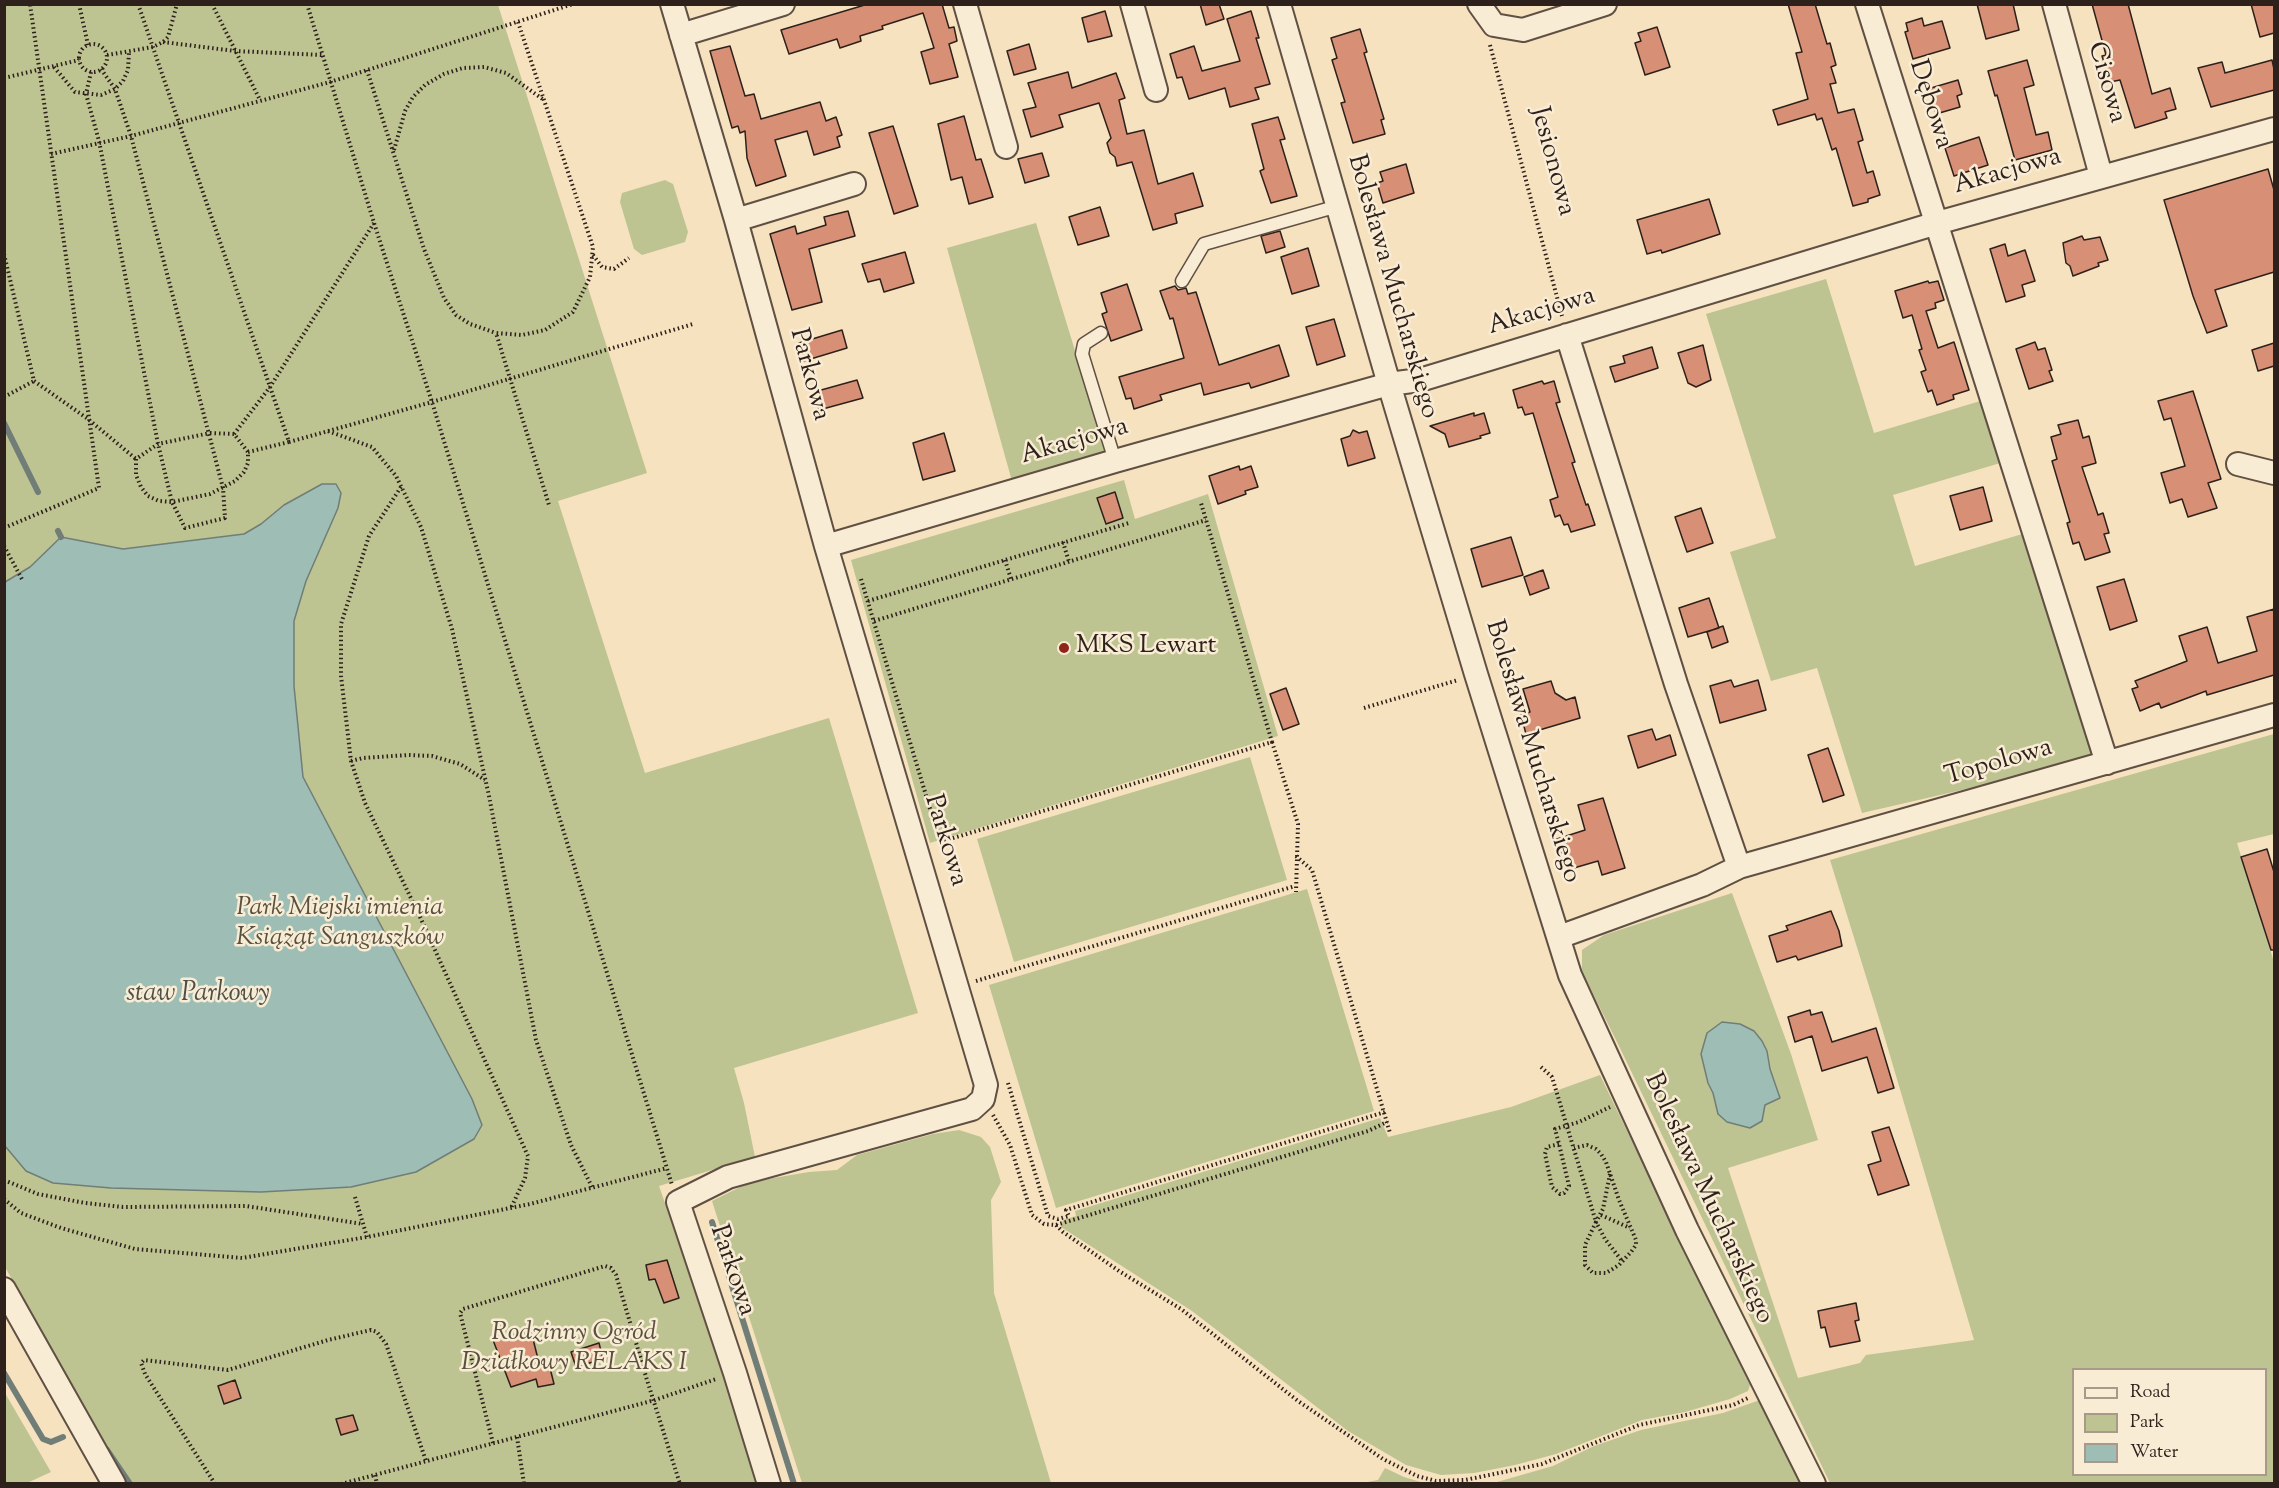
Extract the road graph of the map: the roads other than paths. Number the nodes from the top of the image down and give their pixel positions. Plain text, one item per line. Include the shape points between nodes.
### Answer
1 (672, 4) edge
2 (783, 4) edge
3 (965, 4) edge
4 (1132, 4) edge
5 (1279, 4) edge
6 (1605, 4) edge
7 (1868, 4) edge
8 (2054, 4) edge
9 (1480, 7) edge
10 (681, 35) junction
11 (1156, 90) dead end
12 (2274, 129) edge
13 (1006, 147) dead end
14 (2101, 176) junction
15 (854, 184) dead end
16 (1338, 206) junction
17 (736, 220) junction
18 (1937, 223) junction
19 (1182, 281) dead end
20 (1101, 333) dead end
21 (1567, 334) junction
22 (1389, 384) junction
23 (1115, 460) junction
24 (2238, 464) dead end
25 (2274, 473) edge
26 (826, 546) junction
27 (2274, 715) edge
28 (2107, 762) junction
29 (1739, 867) junction
30 (1559, 937) junction
31 (4, 1289) edge
32 (114, 1484) edge
33 (769, 1484) edge
34 (1814, 1484) edge

1 - 10 street, Parkowa
2 - 10 street
3 - 13 street
4 - 11 street
5 - 16 street, Bolesława Mucharskiego
6 - 9 street via 1523,30 1494,25
7 - 18 street, Dębowa
8 - 14 street, Cisowa
10 - 17 street, Parkowa
12 - 14 street, Akacjowa
14 - 18 street, Akacjowa
15 - 17 street
16 - 19 lane via 1204,244
16 - 22 street, Bolesława Mucharskiego
17 - 26 street, Parkowa
18 - 21 street, Akacjowa
18 - 28 street, Dębowa
20 - 23 lane via 1084,344 1082,354
21 - 22 street, Akacjowa via 1420,381
21 - 29 street via 1676,684
22 - 23 street, Akacjowa
22 - 30 street, Bolesława Mucharskiego
23 - 26 street, Akacjowa
24 - 25 street
26 - 33 street, Parkowa via 986,1078 982,1095 972,1109 728,1177 678,1202
27 - 28 street, Topolowa
28 - 29 street, Topolowa
29 - 30 street, Topolowa via 1702,885
30 - 34 street, Bolesława Mucharskiego via 1570,975 1687,1230
31 - 32 street

